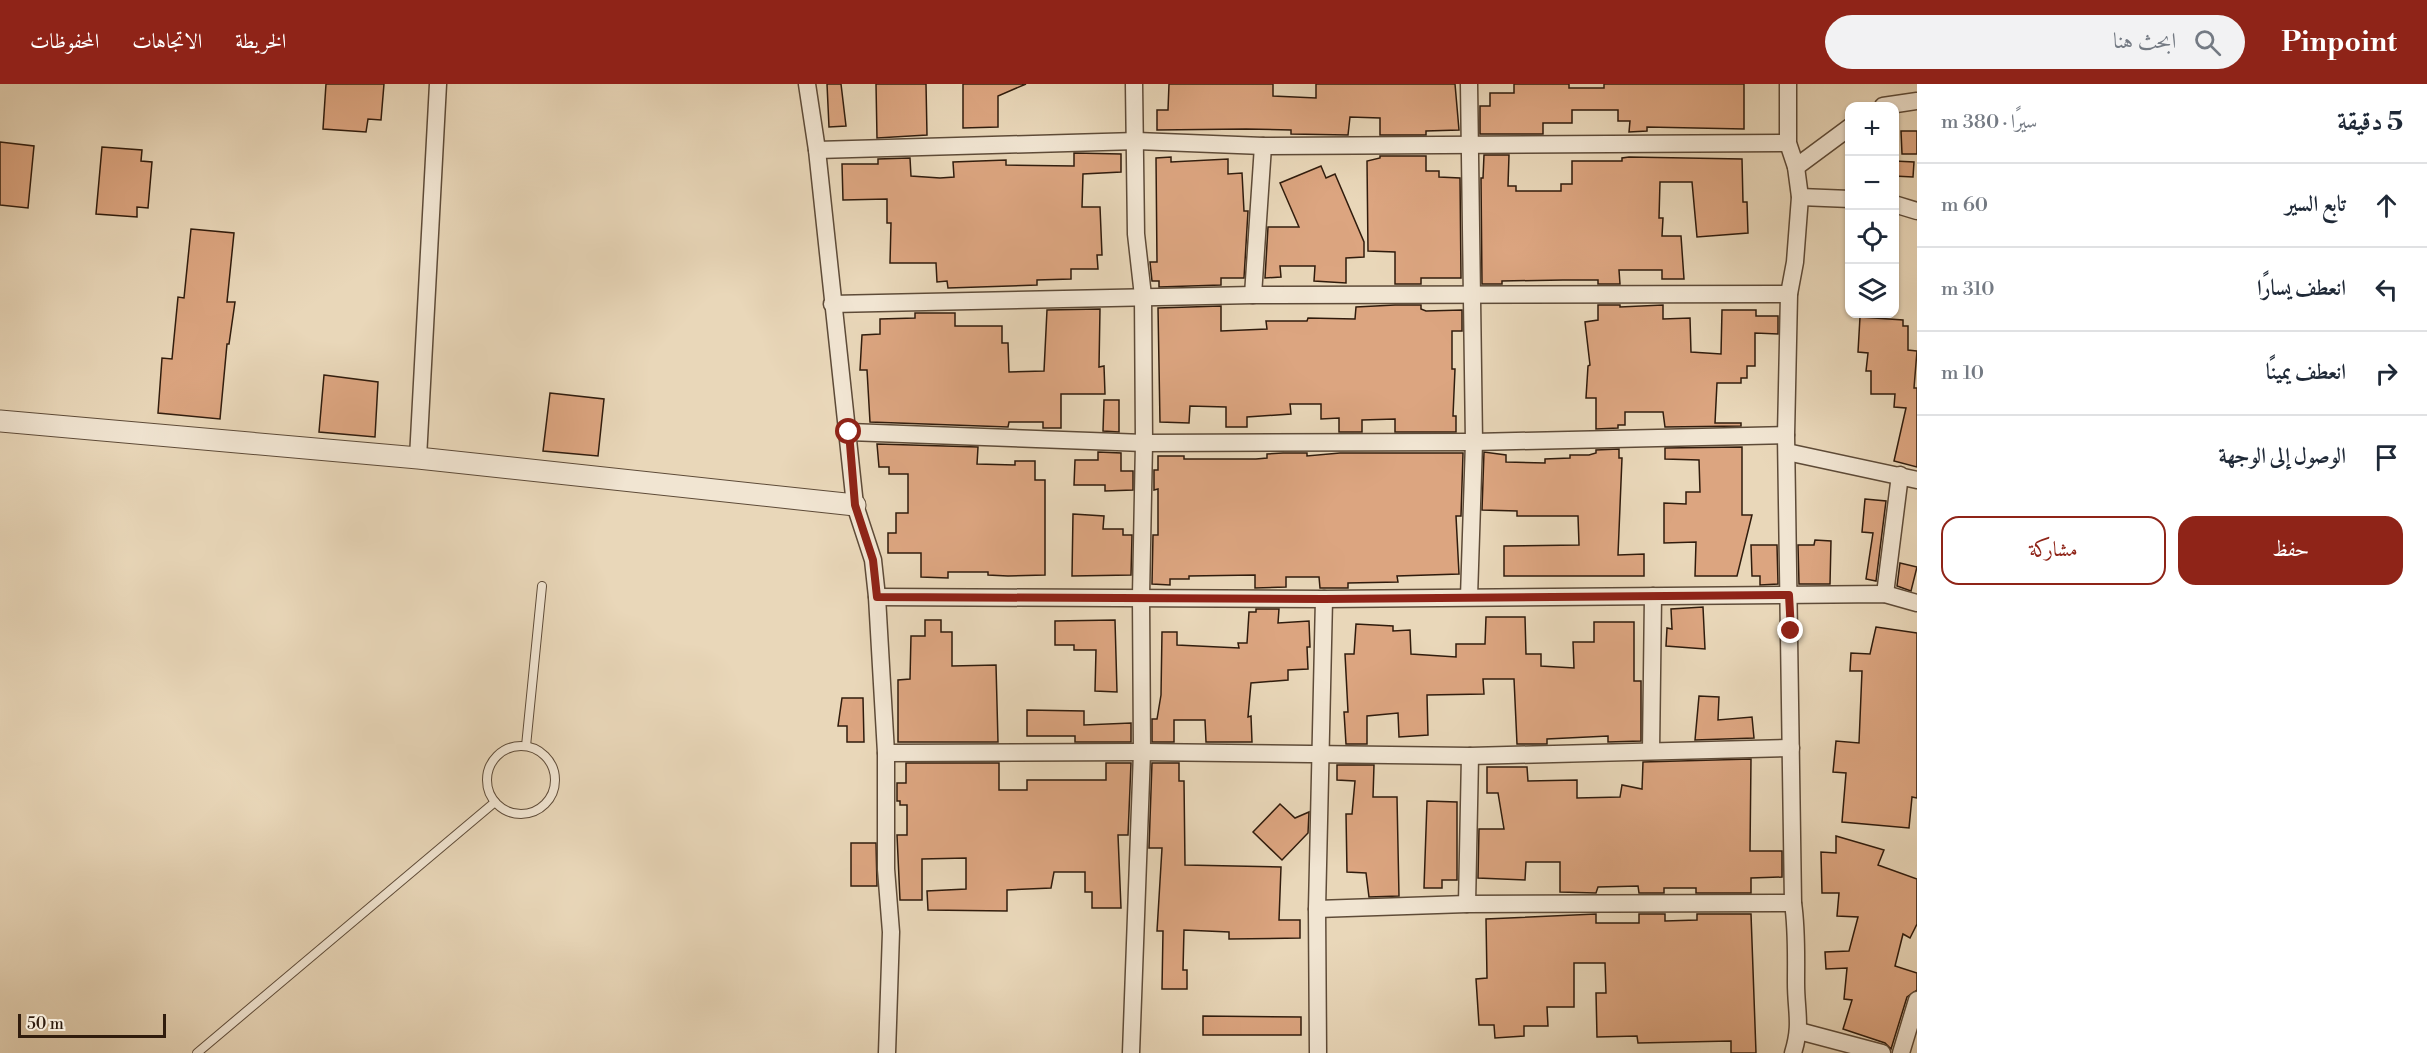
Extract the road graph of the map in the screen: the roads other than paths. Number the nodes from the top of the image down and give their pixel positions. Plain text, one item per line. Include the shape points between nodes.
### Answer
1 (438, 84) edge
2 (807, 84) edge
3 (1134, 84) edge
4 (1469, 84) edge
5 (1788, 84) edge
6 (1917, 101) edge
7 (1899, 104) edge
8 (1845, 131) edge
9 (1137, 141) junction
10 (1788, 143) junction
11 (1263, 146) junction
12 (1469, 146) junction
13 (817, 150) junction
14 (1796, 167) junction
15 (1800, 197) junction
16 (1845, 199) edge
17 (1899, 206) edge
18 (1917, 211) edge
19 (1789, 294) junction
20 (1253, 295) junction
21 (1473, 295) junction
22 (1143, 296) junction
23 (832, 304) junction
24 (0, 421) edge
25 (849, 432) junction
26 (1786, 435) junction
27 (1474, 442) junction
28 (1144, 443) junction
29 (1786, 452) junction
30 (418, 458) junction
31 (1900, 475) junction
32 (1917, 480) edge
33 (855, 505) junction
34 (542, 586) dead end
35 (1885, 594) junction
36 (1789, 595) junction
37 (1141, 596) junction
38 (1653, 596) junction
39 (877, 597) junction
40 (1469, 597) junction
41 (1324, 599) junction
42 (1917, 603) edge
43 (526, 746) junction
44 (1791, 748) junction
45 (1652, 751) junction
46 (1142, 752) junction
47 (886, 753) junction
48 (1320, 756) junction
49 (1470, 756) junction
50 (495, 802) junction
51 (1793, 903) junction
52 (1467, 904) junction
53 (1317, 909) junction
54 (1917, 1000) edge
55 (1799, 1031) junction
56 (197, 1053) edge
57 (887, 1053) edge
58 (1131, 1053) edge
59 (1318, 1053) edge
60 (1793, 1053) edge
61 (1881, 1053) edge
62 (1901, 1053) edge

1 - 30 street
2 - 13 street
3 - 9 street
4 - 12 street
5 - 10 street
6 - 7 street
8 - 14 street
9 - 11 street
9 - 13 street
9 - 22 street via 1136,234
10 - 12 street
10 - 14 street
11 - 12 street
11 - 20 street
12 - 21 street
13 - 23 street
14 - 15 street
15 - 16 street
15 - 19 street
17 - 18 street
19 - 21 street
19 - 26 street
20 - 21 street
20 - 22 street
21 - 27 street
22 - 23 street
22 - 28 street
23 - 25 street
24 - 30 street
25 - 28 street
25 - 33 street
26 - 27 street
26 - 29 street
27 - 28 street
27 - 40 street
28 - 37 street
29 - 31 street
29 - 36 street
30 - 33 street
31 - 32 street
31 - 35 street
33 - 39 street via 873,560
34 - 43 lane
35 - 36 street
35 - 42 street
36 - 38 street
36 - 44 street
37 - 39 street
37 - 41 street
37 - 46 street
38 - 40 street
38 - 45 street
39 - 47 street
40 - 41 street
41 - 48 street
43 - 50 lane via 508,748 494,760 488,785
43 - 50 lane via 543,754 553,769 551,796 529,812 511,812
44 - 45 street
44 - 51 street
45 - 49 street
46 - 47 street
46 - 48 street
46 - 58 street
47 - 57 street via 886,870 891,932
48 - 49 street
48 - 53 street
49 - 52 street
50 - 56 lane
51 - 52 street
51 - 55 street
52 - 53 street
53 - 59 street
54 - 62 street
55 - 60 street
55 - 61 street

